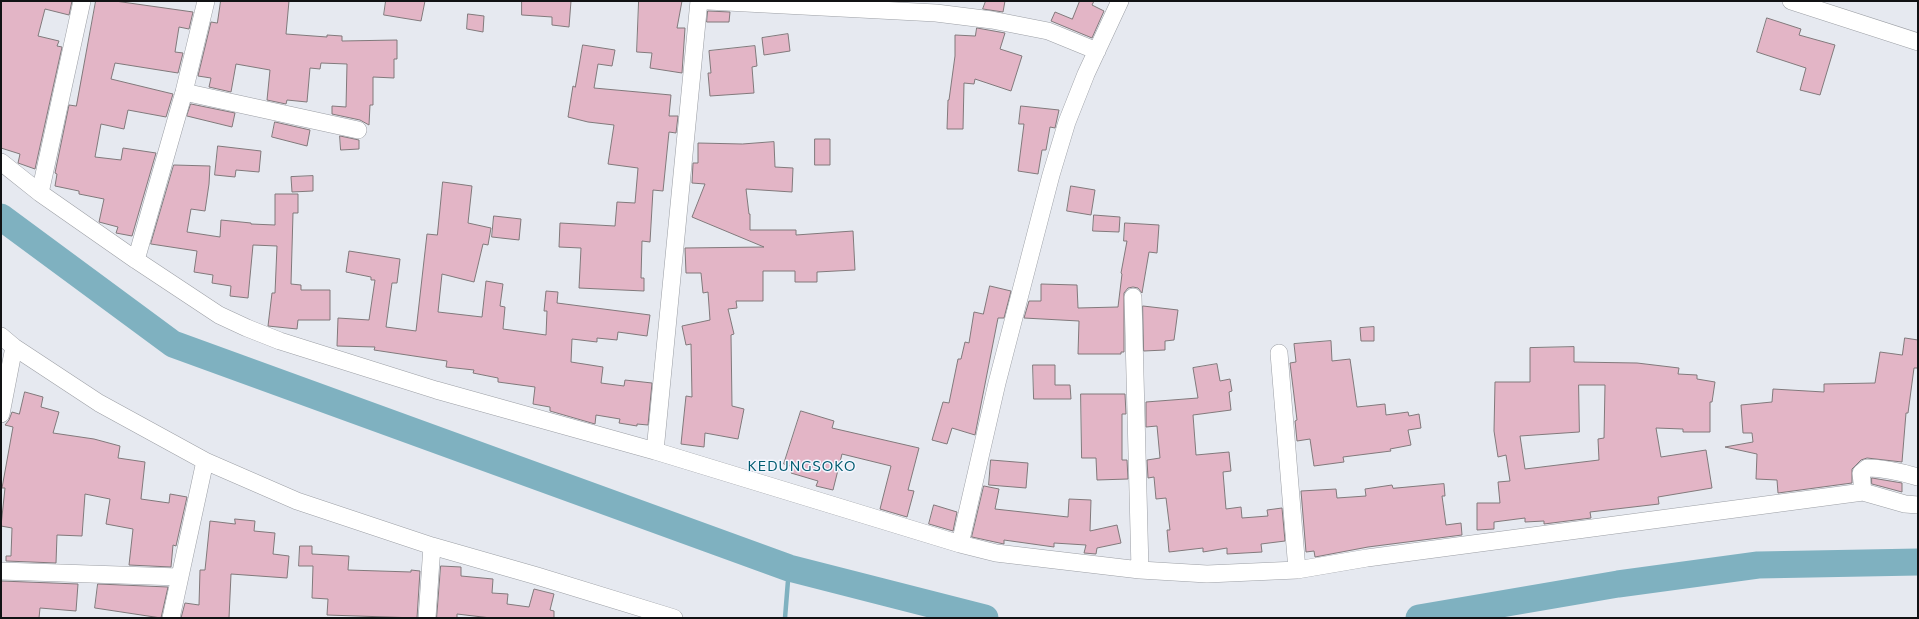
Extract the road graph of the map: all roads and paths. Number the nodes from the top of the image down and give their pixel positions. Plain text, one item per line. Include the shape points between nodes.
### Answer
1 (82, 1) edge
2 (206, 1) edge
3 (699, 1) edge
4 (708, 1) edge
5 (1120, 1) edge
6 (1791, 1) edge
7 (1918, 42) edge
8 (1097, 52) junction
9 (184, 92) junction
10 (358, 130) dead end
11 (1, 162) edge
12 (40, 193) junction
13 (136, 260) junction
14 (1133, 297) dead end
15 (1, 336) edge
16 (14, 347) junction
17 (1279, 353) dead end
18 (1, 414) edge
19 (655, 451) junction
20 (205, 462) junction
21 (1918, 477) edge
22 (1863, 492) junction
23 (1918, 505) edge
24 (960, 544) junction
25 (432, 546) junction
26 (1140, 570) junction
27 (1297, 570) junction
28 (1, 571) edge
29 (179, 577) junction
30 (171, 618) edge
31 (427, 618) edge
32 (674, 618) edge

1 - 12 street
2 - 9 street
3 - 19 street
4 - 8 street via 936,13 992,20 1048,31
5 - 8 street
6 - 7 street
8 - 24 street via 1067,122 1051,175 997,383
9 - 10 street
9 - 13 street
11 - 12 street
12 - 13 street
13 - 19 street via 219,315 274,338 436,390
14 - 26 street
15 - 16 street
16 - 18 street
16 - 20 street via 99,403
17 - 27 street
19 - 24 street
20 - 25 street via 297,501
20 - 29 street
21 - 22 street via 1898,471 1867,468 1861,473
22 - 23 street via 1905,504
22 - 27 street via 1367,558
24 - 26 street via 996,553
25 - 31 street
25 - 32 street
26 - 27 street via 1207,574
28 - 29 street
29 - 30 street

